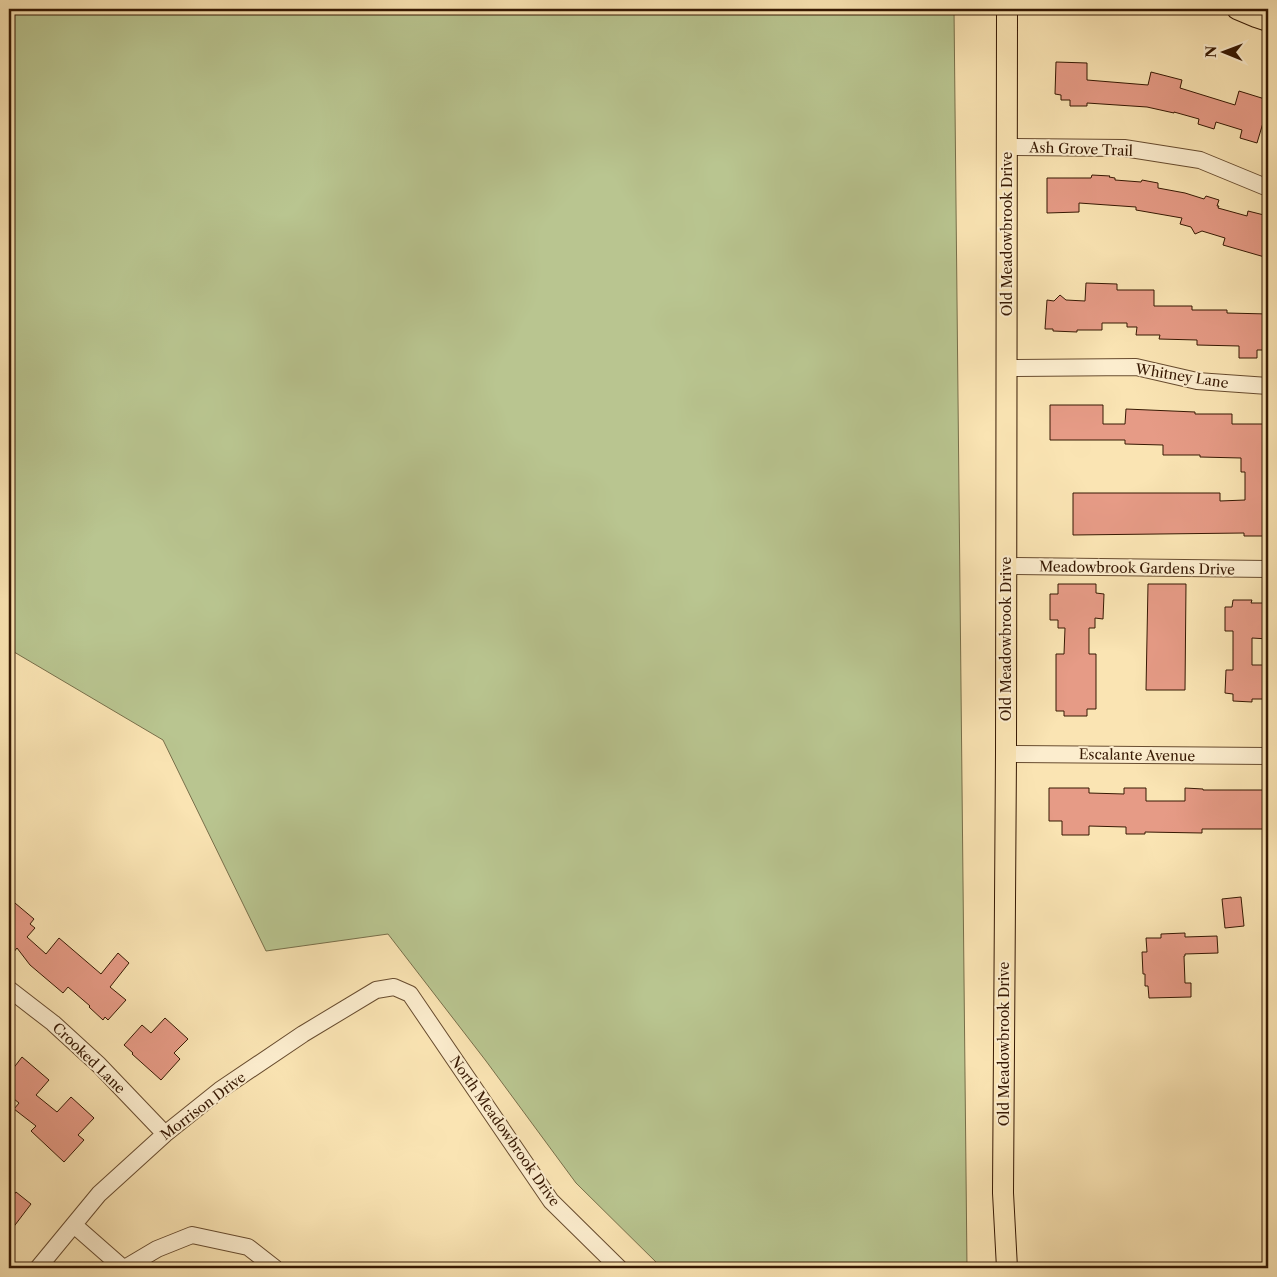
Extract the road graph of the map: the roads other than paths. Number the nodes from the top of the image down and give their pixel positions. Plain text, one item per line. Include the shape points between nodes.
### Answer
1 (1007, 9) edge
2 (1238, 9) edge
3 (1268, 21) edge
4 (1007, 147) junction
5 (1268, 188) edge
6 (1006, 368) junction
7 (1268, 386) edge
8 (1006, 566) junction
9 (1268, 569) edge
10 (1006, 754) junction
11 (1268, 756) edge
12 (399, 988) joint
13 (9, 989) edge
14 (165, 1134) junction
15 (74, 1225) junction
16 (38, 1268) edge
17 (124, 1268) edge
18 (275, 1268) edge
19 (619, 1268) edge
20 (1007, 1268) edge

1 - 4 main road, Old Meadowbrook Drive
2 - 3 main road
4 - 5 street, Ash Grove Trail via 1124,148 1200,160
4 - 6 main road, Old Meadowbrook Drive
6 - 7 street, Whitney Lane via 1136,367 1197,381
6 - 8 main road, Old Meadowbrook Drive
8 - 9 street, Meadowbrook Gardens Drive
8 - 10 main road, Old Meadowbrook Drive
10 - 11 street, Escalante Avenue
10 - 20 main road, Old Meadowbrook Drive via 1003,1193
12 - 14 street, Morrison Drive via 376,990 311,1029 220,1090
12 - 19 street, North Meadowbrook Drive via 410,994 551,1201
13 - 14 street, Crooked Lane via 99,1064
14 - 15 street, Morrison Drive via 99,1194
15 - 16 street, Morrison Drive
15 - 17 street
17 - 18 street via 157,1249 192,1235 248,1248

